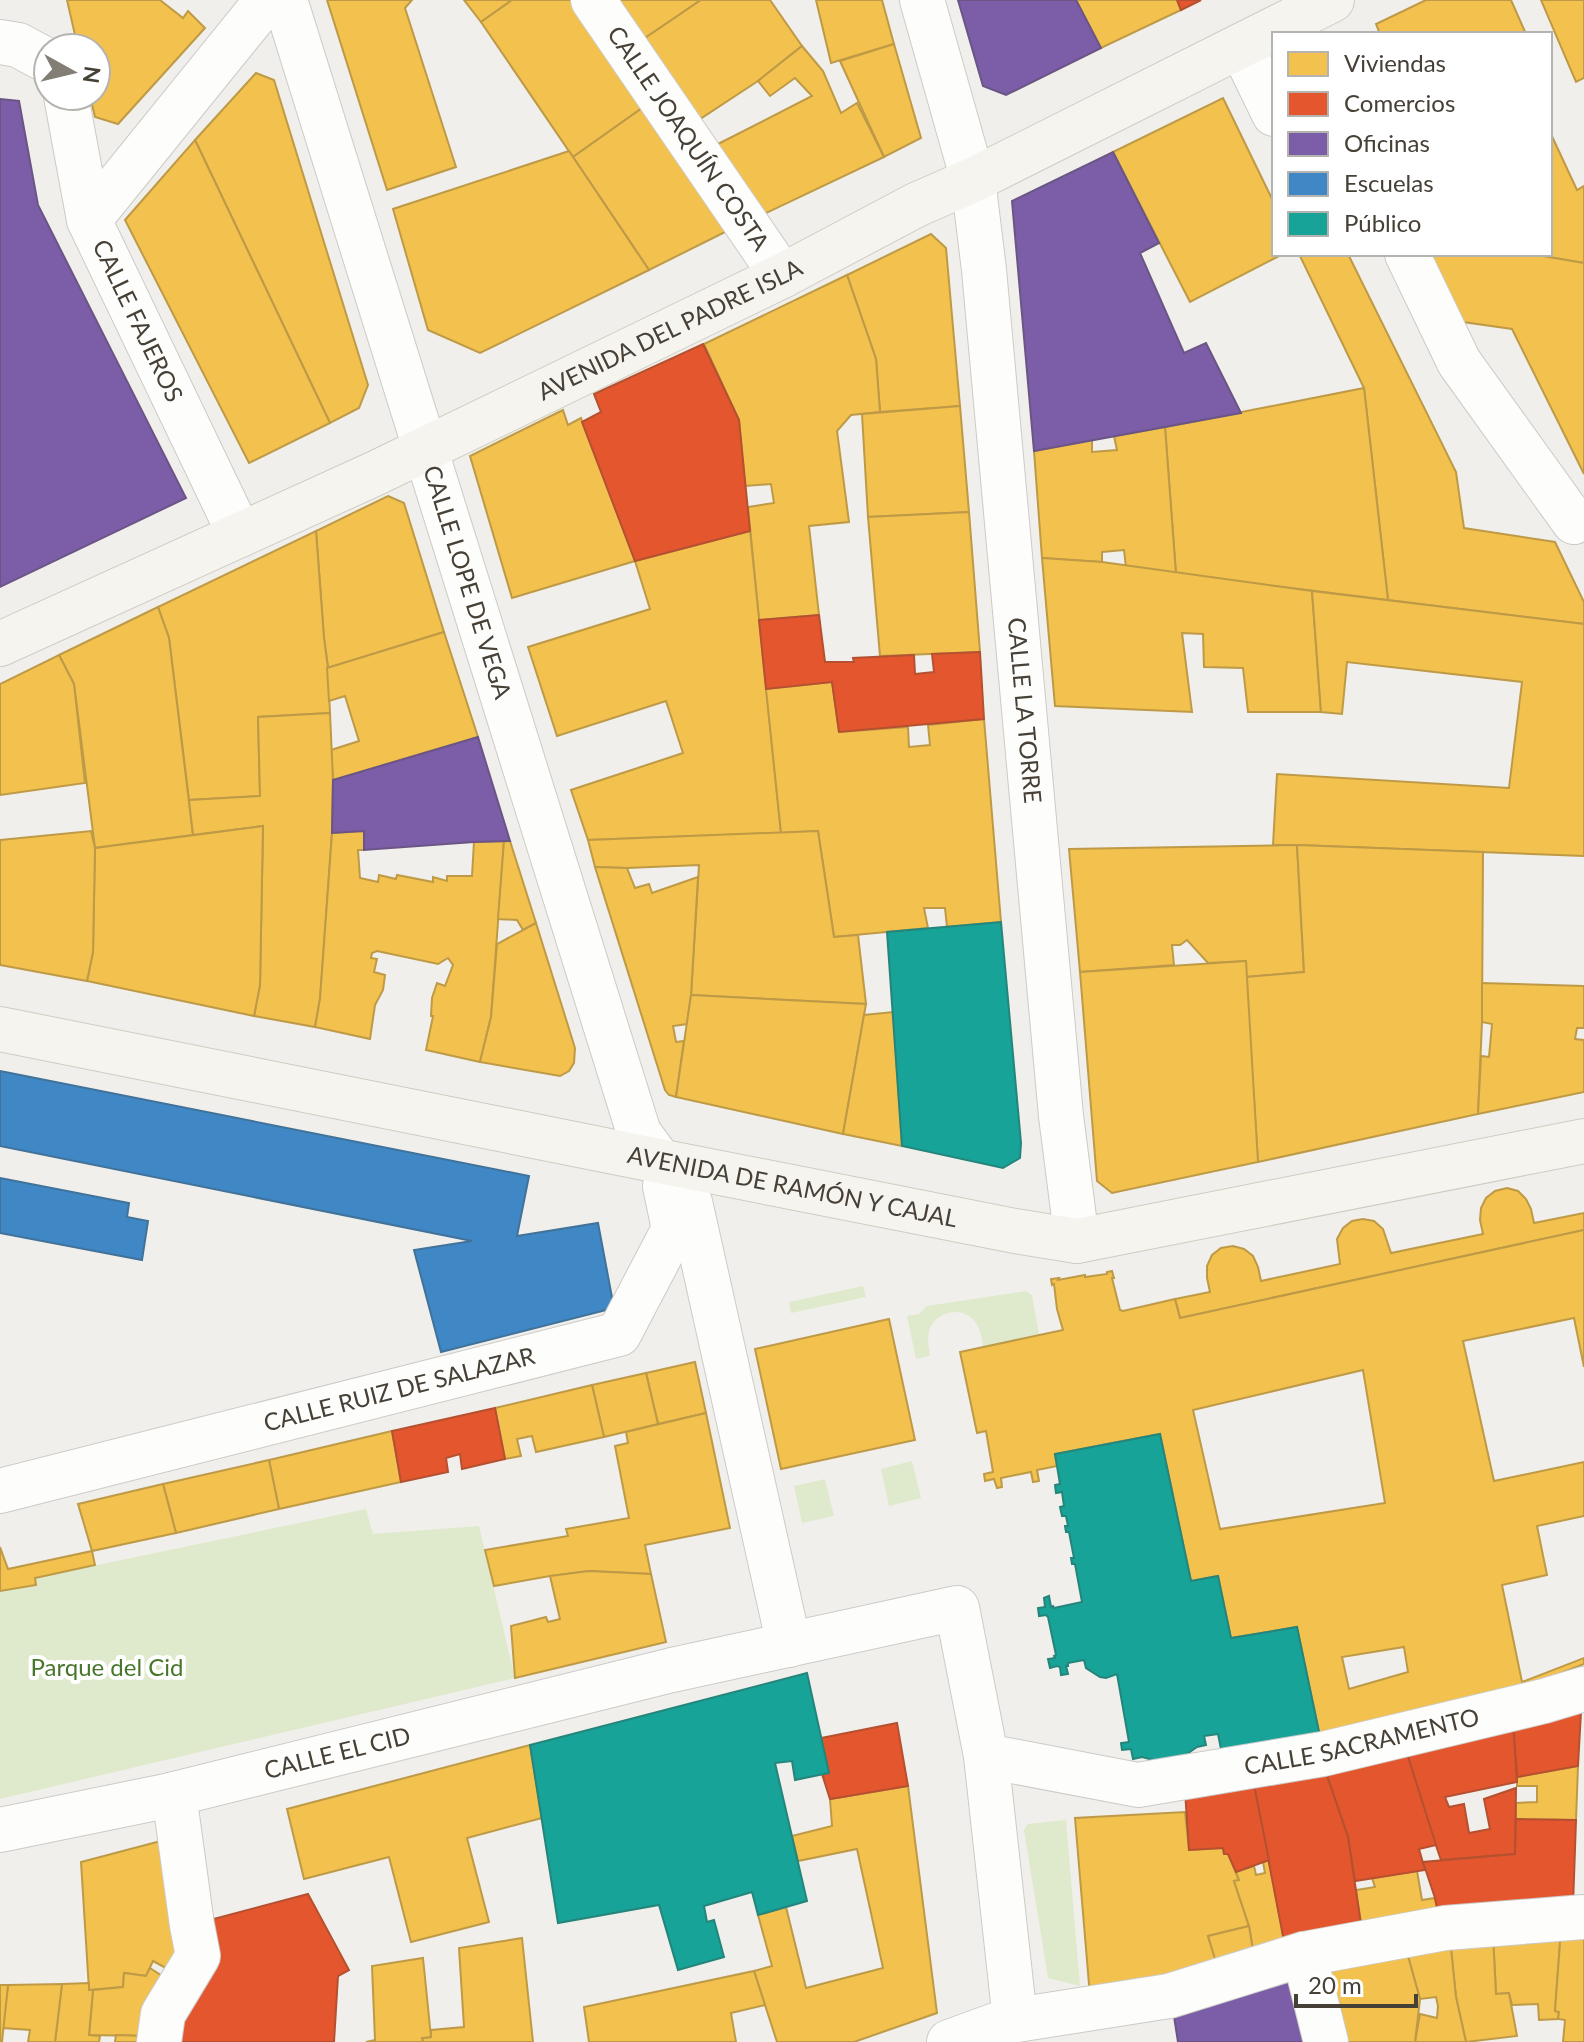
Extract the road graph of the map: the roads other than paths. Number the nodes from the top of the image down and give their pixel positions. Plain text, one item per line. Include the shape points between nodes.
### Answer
1 (267, 0) edge
2 (285, 0) edge
3 (593, 0) edge
4 (922, 0) edge
5 (1332, 0) edge
6 (0, 42) edge
7 (1241, 46) junction
8 (32, 52) edge
9 (1272, 110) edge
10 (69, 112) edge
11 (973, 180) junction
12 (89, 220) junction
13 (1408, 256) edge
14 (782, 276) junction
15 (426, 448) junction
16 (1574, 522) dead end
17 (240, 535) junction
18 (0, 644) edge
19 (0, 1029) edge
20 (1584, 1141) edge
21 (660, 1163) junction
22 (1077, 1241) junction
23 (0, 1491) edge
24 (789, 1645) junction
25 (1584, 1689) edge
26 (986, 1756) junction
27 (174, 1794) junction
28 (0, 1830) edge
29 (1584, 1917) edge
30 (1304, 1954) junction
31 (1015, 2020) junction
32 (159, 2042) edge
33 (950, 2042) edge
34 (1326, 2042) edge

1 - 12 street
2 - 15 street, CALLE LOPE DE VEGA
3 - 14 street, CALLE JOAQUÍN COSTA
4 - 11 street, CALLE LA TORRE
5 - 7 main road, AVENIDA DEL PADRE ISLA
6 - 8 street
7 - 9 street
7 - 11 main road, AVENIDA DEL PADRE ISLA
10 - 12 street, CALLE FAJEROS
11 - 14 main road, AVENIDA DEL PADRE ISLA
11 - 22 street, CALLE LA TORRE
12 - 17 street, CALLE FAJEROS
13 - 16 street via 1459,362
14 - 15 main road, AVENIDA DEL PADRE ISLA
15 - 17 main road, AVENIDA DEL PADRE ISLA
15 - 21 street, CALLE LOPE DE VEGA via 627,1098 639,1133
17 - 18 main road, AVENIDA DEL PADRE ISLA
19 - 21 main road, AVENIDA DE RAMÓN Y CAJAL
20 - 22 main road, AVENIDA DE RAMÓN Y CAJAL
21 - 22 main road, AVENIDA DE RAMÓN Y CAJAL
21 - 23 street, CALLE RUIZ DE SALAZAR via 674,1229 619,1334
21 - 24 street, CALLE LOPE DE VEGA via 690,1202
24 - 26 street, CALLE EL CID via 957,1608
24 - 27 street, CALLE EL CID
25 - 26 street, CALLE SACRAMENTO via 1323,1754 1138,1785
26 - 31 street
27 - 28 street, CALLE EL CID
27 - 32 street via 198,1956 163,2014
29 - 30 street via 1445,1928
30 - 31 street via 1169,1996
30 - 34 street
31 - 33 street

